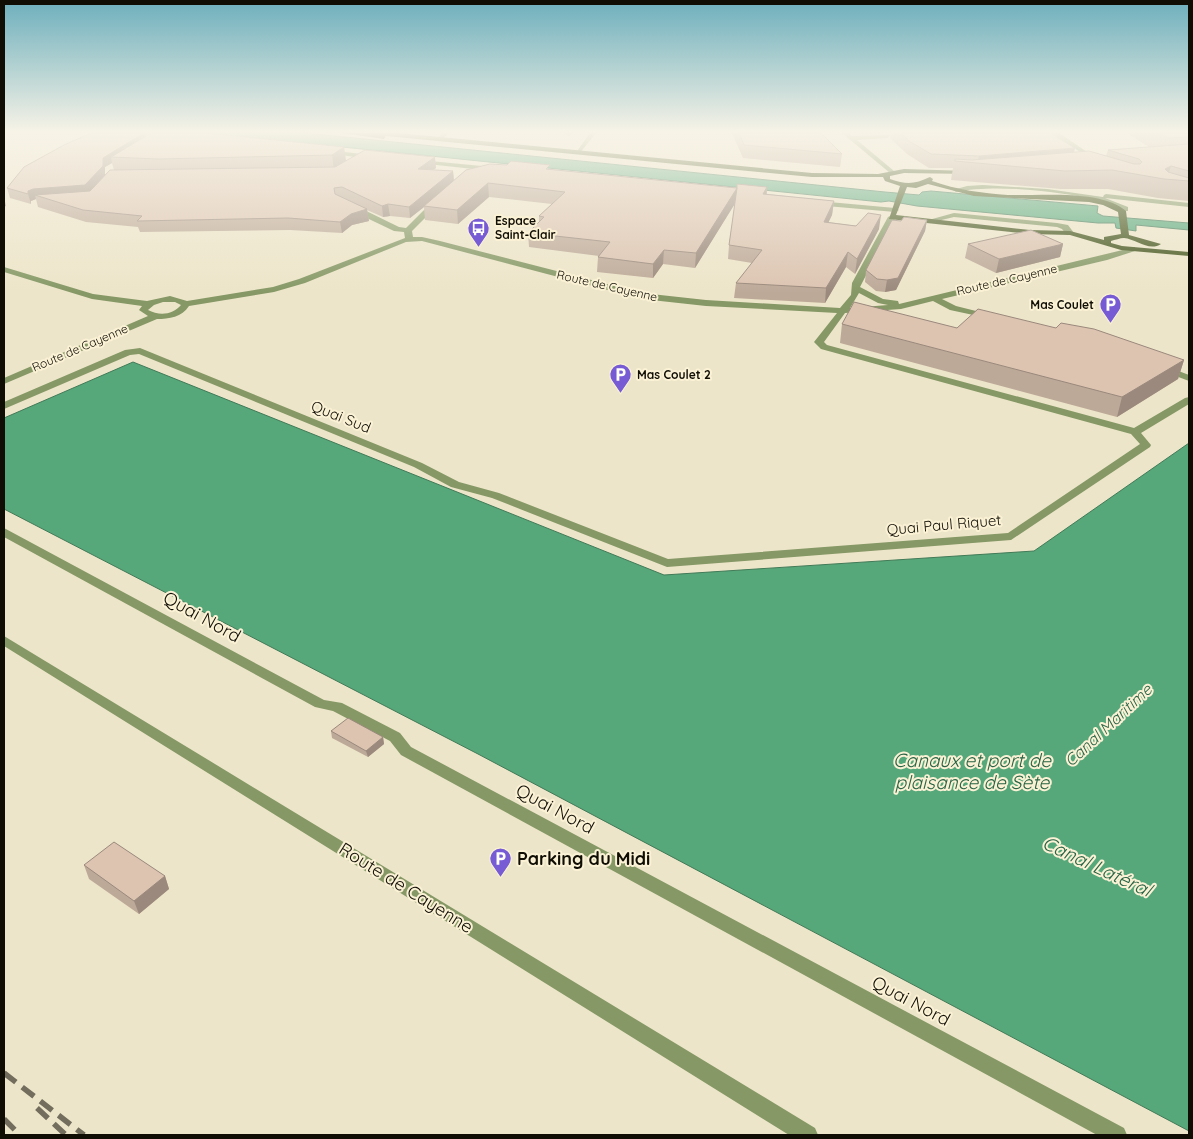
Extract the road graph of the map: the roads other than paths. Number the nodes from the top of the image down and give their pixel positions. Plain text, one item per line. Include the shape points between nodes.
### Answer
1 (899, 186) edge
2 (910, 186) edge
3 (944, 186) edge
4 (974, 186) edge
5 (977, 186) edge
6 (903, 188) junction
7 (956, 190) junction
8 (445, 195) edge
9 (1092, 196) junction
10 (1123, 198) junction
11 (814, 202) edge
12 (1164, 203) junction
13 (1186, 205) edge
14 (348, 206) edge
15 (895, 210) junction
16 (1124, 211) junction
17 (408, 230) junction
18 (1124, 233) junction
19 (410, 239) junction
20 (1144, 243) junction
21 (1109, 244) junction
22 (1134, 249) junction
23 (1189, 249) edge
24 (1189, 254) edge
25 (1097, 258) junction
26 (4, 269) edge
27 (856, 288) junction
28 (934, 298) junction
29 (148, 304) junction
30 (186, 304) junction
31 (910, 304) junction
32 (843, 311) junction
33 (156, 316) junction
34 (998, 319) edge
35 (1152, 364) edge
36 (1189, 378) edge
37 (4, 381) edge
38 (1189, 400) edge
39 (4, 406) edge
40 (1135, 432) junction
41 (4, 532) edge
42 (667, 563) joint
43 (4, 640) edge
44 (808, 1135) edge
45 (1117, 1135) edge

1 - 6 main road
2 - 6 main road
3 - 7 main road
4 - 7 street
5 - 9 street
6 - 15 main road
7 - 16 main road via 1096,201
8 - 17 street
9 - 10 street
9 - 16 street
10 - 12 street
10 - 16 street
11 - 15 street
12 - 13 street
12 - 16 street
14 - 17 street via 398,230
15 - 21 main road via 929,221 1070,234
15 - 27 street via 856,282
16 - 18 main road
17 - 19 street
18 - 20 main road
18 - 21 main road via 1110,237 1106,240
19 - 30 street, Route de Cayenne via 385,246 302,281
19 - 32 street, Route de Cayenne via 440,243 642,296
20 - 22 main road
20 - 23 main road
21 - 22 main road
21 - 25 street, Route de Cayenne
22 - 24 main road
22 - 25 street, Route de Cayenne
25 - 28 street, Route de Cayenne
26 - 29 street via 92,296
27 - 31 street via 881,301
27 - 32 street
28 - 31 street, Route de Cayenne
28 - 34 street via 953,308
29 - 30 street, Route de Cayenne via 171,299
29 - 33 street, Route de Cayenne via 142,310
30 - 33 street, Route de Cayenne via 174,314
31 - 32 street, Route de Cayenne
32 - 40 street via 819,342 824,347
33 - 37 street, Route de Cayenne
35 - 36 street
38 - 40 street
39 - 42 street, Quai Sud via 128,352 140,351 418,465 432,475 479,493 495,495
40 - 42 street, Quai Paul Riquet via 1146,445 1011,536
41 - 45 street, Quai Nord via 320,704 337,707 395,737 406,751
43 - 44 street, Route de Cayenne

